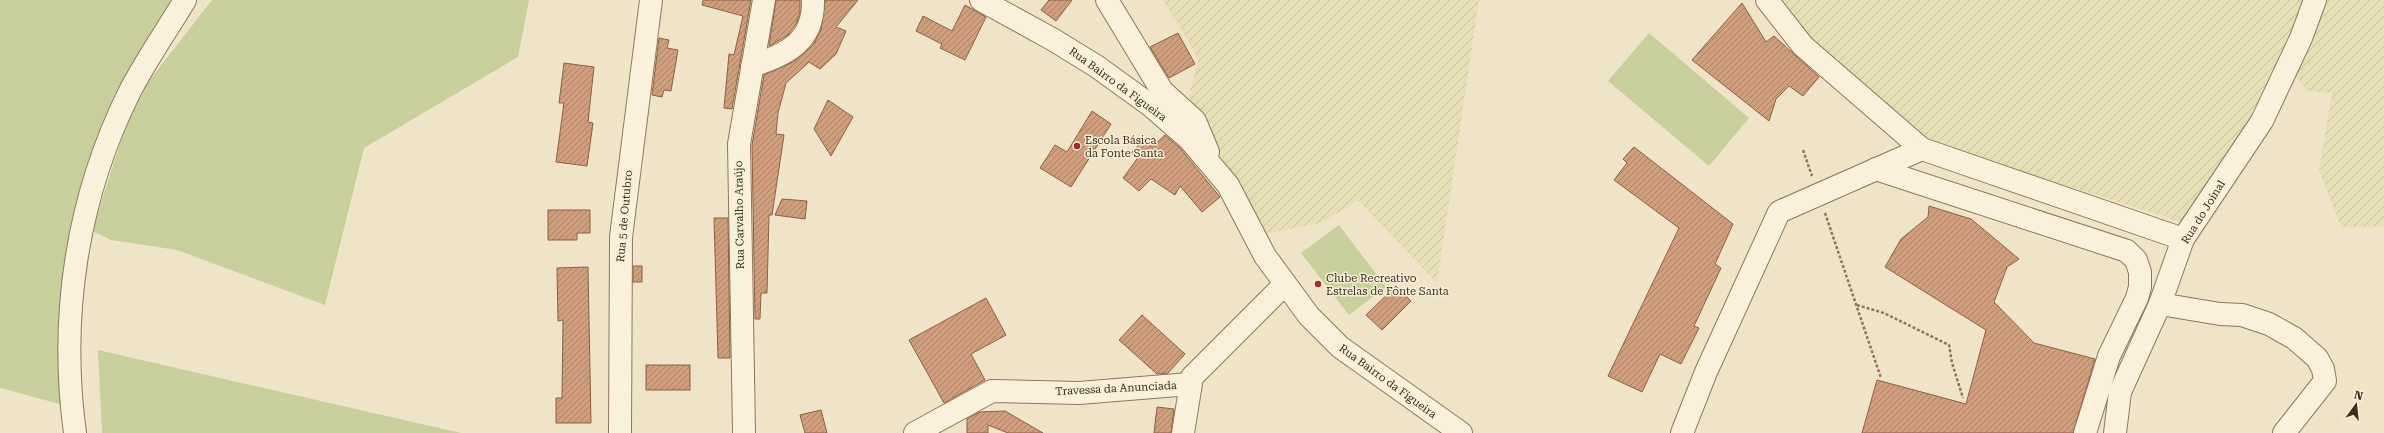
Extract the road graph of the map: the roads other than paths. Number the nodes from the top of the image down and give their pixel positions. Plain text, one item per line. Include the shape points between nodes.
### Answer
1 (185, 0) edge
2 (650, 0) edge
3 (764, 0) edge
4 (813, 0) edge
5 (981, 0) edge
6 (1107, 0) edge
7 (1767, 0) edge
8 (2315, 0) edge
9 (752, 66) junction
10 (1922, 149) junction
11 (1876, 169) junction
12 (1217, 171) junction
13 (2183, 239) junction
14 (1285, 284) junction
15 (2160, 304) junction
16 (1190, 384) junction
17 (75, 433) edge
18 (620, 433) edge
19 (744, 433) edge
20 (915, 433) edge
21 (1183, 433) edge
22 (1461, 433) edge
23 (1682, 433) edge
24 (2085, 433) edge
25 (2115, 433) edge
26 (2284, 433) edge

1 - 17 street via 131,90 114,126 88,198 79,244 70,325 69,386
2 - 18 street, Rua 5 de Outubro via 620,237
3 - 9 street, Rua Carvalho Araújo
4 - 9 street via 810,22 803,38 781,56
5 - 12 street, Rua Bairro da Figueira via 1052,38 1150,105 1189,139
6 - 12 street via 1162,91 1194,121
7 - 10 street via 1802,46
8 - 13 street, Rua do Joinal via 2301,38 2262,121
9 - 19 street, Rua Carvalho Araújo via 739,144
10 - 11 street
10 - 13 street
11 - 23 street via 1779,212 1712,358
11 - 24 street via 2127,251 2136,260 2140,272 2137,298 2109,356
12 - 14 street, Rua Bairro da Figueira via 1228,185 1265,256
13 - 15 street, Rua do Joinal
14 - 16 street, Travessa da Anunciada via 1195,374
14 - 22 street, Rua Bairro da Figueira via 1309,316 1340,347
15 - 25 street, Rua do Joinal via 2120,392
15 - 26 street via 2242,315 2269,324 2294,338 2317,358 2323,369 2325,381
16 - 20 street, Travessa da Anunciada via 1079,393 992,391
16 - 21 street

